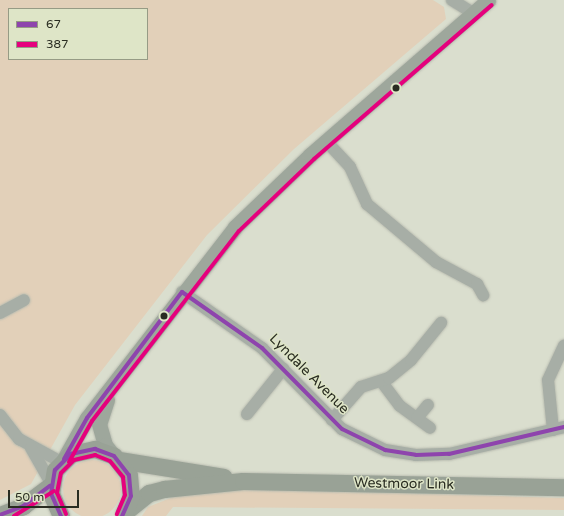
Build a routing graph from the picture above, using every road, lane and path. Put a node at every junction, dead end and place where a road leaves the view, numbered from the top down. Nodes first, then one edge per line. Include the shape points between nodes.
1 (452, 0) edge
2 (488, 0) edge
3 (473, 13) junction
4 (326, 141) junction
5 (182, 292) junction
6 (483, 295) dead end
7 (24, 300) dead end
8 (0, 313) edge
9 (441, 323) dead end
10 (564, 346) edge
11 (283, 370) junction
12 (381, 381) junction
13 (114, 382) junction
14 (428, 405) dead end
15 (247, 414) dead end
16 (0, 415) edge
17 (417, 418) junction
18 (332, 420) junction
19 (430, 428) dead end
20 (558, 429) edge
21 (31, 448) junction
22 (116, 458) junction
23 (62, 460) junction
24 (243, 481) junction
25 (51, 484) junction
26 (564, 487) edge
27 (0, 515) edge
28 (123, 515) edge
29 (61, 516) edge

1 - 3 street
2 - 3 main road
3 - 4 main road
4 - 5 main road via 235,227
4 - 6 street via 350,167 368,204 436,262 477,284
5 - 11 street, Lyndale Avenue via 246,334
5 - 13 main road
7 - 8 street
9 - 12 street via 411,360
10 - 20 street via 548,380
11 - 15 street
11 - 18 street, Lyndale Avenue
12 - 17 street via 391,398
12 - 18 street via 355,391
13 - 22 main road via 99,424 105,445
13 - 23 main road via 87,418
14 - 17 street
16 - 21 street via 8,428
17 - 19 street
18 - 20 street, Lyndale Avenue via 371,444 416,455 449,454
21 - 23 street
21 - 25 street
22 - 23 highway, Westmoor Link via 95,449 81,450
22 - 24 highway, Westmoor Link
22 - 28 highway via 132,485
23 - 25 highway
24 - 26 highway, Westmoor Link
24 - 28 highway, Westmoor Link via 156,491 138,501
25 - 27 highway via 23,506
25 - 29 highway via 55,508

